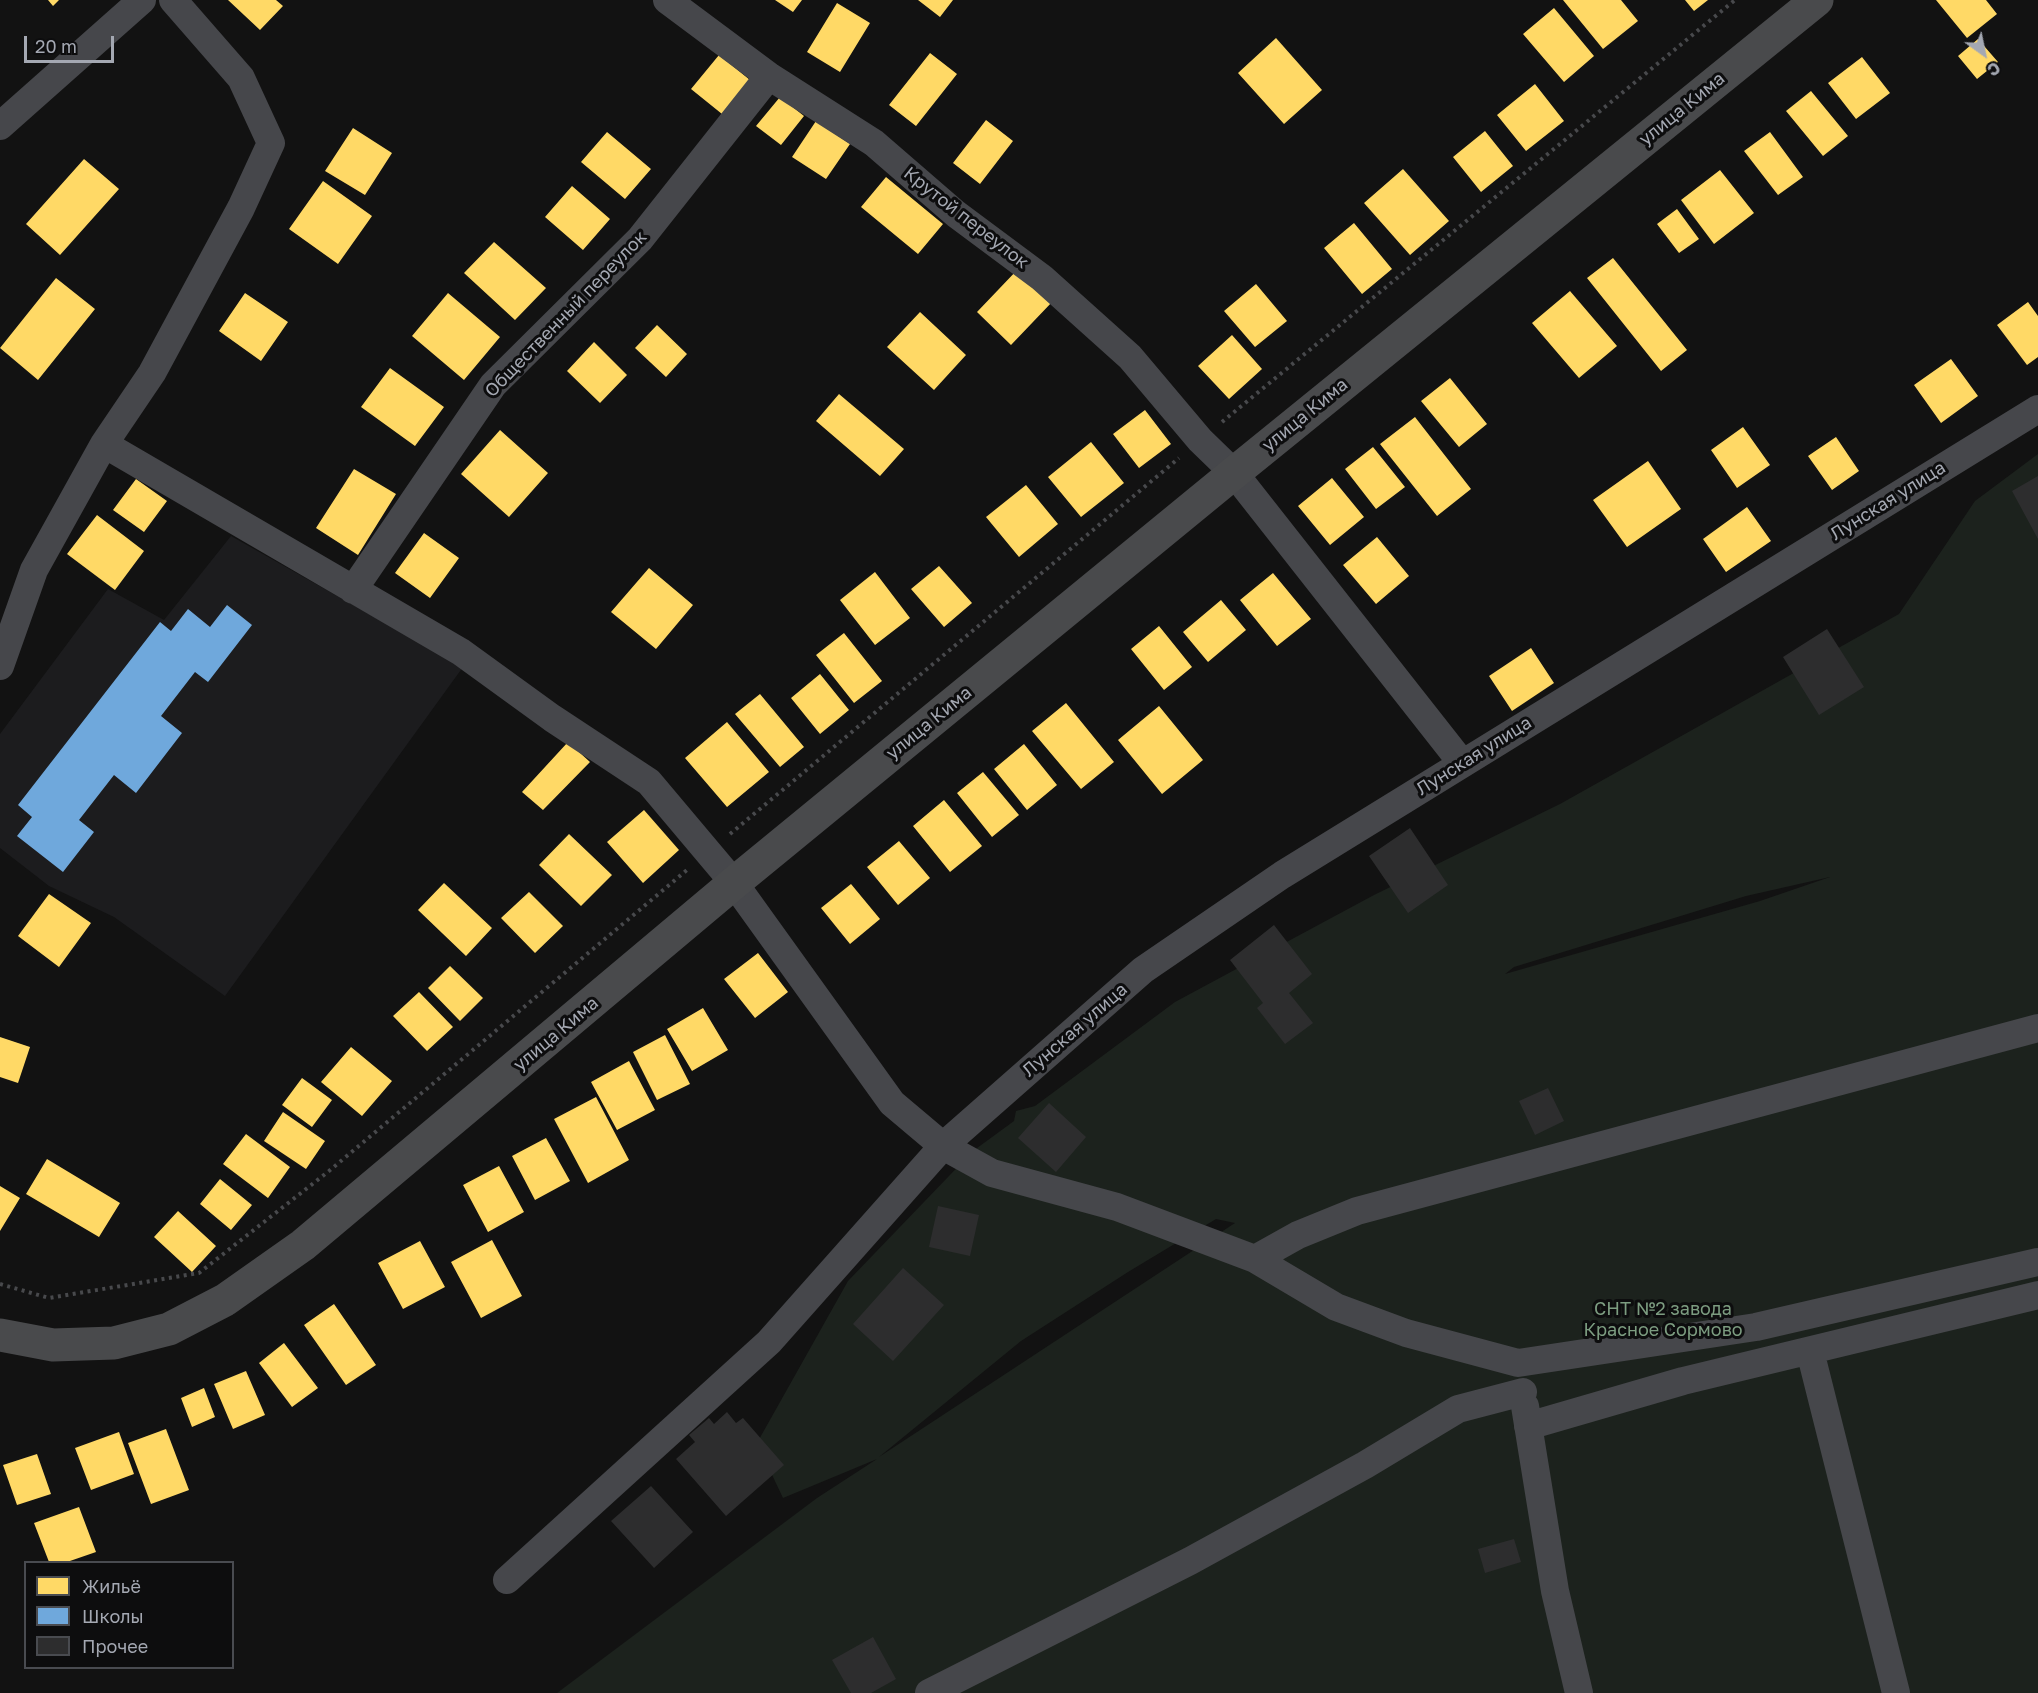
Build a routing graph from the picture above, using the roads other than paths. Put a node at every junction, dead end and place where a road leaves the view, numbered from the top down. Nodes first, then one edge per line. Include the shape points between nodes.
1 (142, 0) edge
2 (173, 0) edge
3 (667, 0) edge
4 (1817, 0) edge
5 (769, 76) junction
6 (0, 126) edge
7 (2038, 409) edge
8 (104, 444) junction
9 (1234, 473) junction
10 (353, 590) junction
11 (0, 666) edge
12 (1462, 763) junction
13 (734, 883) junction
14 (2038, 1028) edge
15 (943, 1146) junction
16 (1255, 1260) junction
17 (2038, 1262) edge
18 (2038, 1295) edge
19 (0, 1335) edge
20 (1810, 1351) junction
21 (1518, 1363) junction
22 (1522, 1392) junction
23 (1528, 1426) junction
24 (507, 1580) dead end
25 (929, 1693) edge
26 (1579, 1693) edge
27 (1896, 1693) edge

1 - 6 street
2 - 8 street via 241,78 271,143 241,208 152,373
3 - 5 street, Крутой переулок
4 - 9 main road, улица Кима
5 - 9 street, Крутой переулок via 874,143 956,214 1042,278 1130,357 1200,440
5 - 10 street, Общественный переулок via 640,239 493,385
7 - 12 street, Лунская улица
8 - 10 street
8 - 11 street via 34,570
9 - 12 street, Крутой переулок
9 - 13 main road, улица Кима
10 - 13 street via 461,652 649,782
12 - 15 street, Лунская улица via 1282,875 1143,970
13 - 15 street via 892,1103
13 - 19 main road, улица Кима via 303,1245 225,1300 169,1329 114,1342 52,1345
14 - 16 street via 1358,1211 1298,1235
15 - 16 street via 992,1173 1117,1207
15 - 24 street, Лунская улица via 770,1342
16 - 21 street via 1336,1307 1406,1333
17 - 21 street via 1756,1327
18 - 20 street
20 - 23 street via 1683,1380
20 - 27 street
21 - 22 street
22 - 23 street
22 - 25 street via 1458,1409 1201,1555
23 - 26 street via 1555,1591

